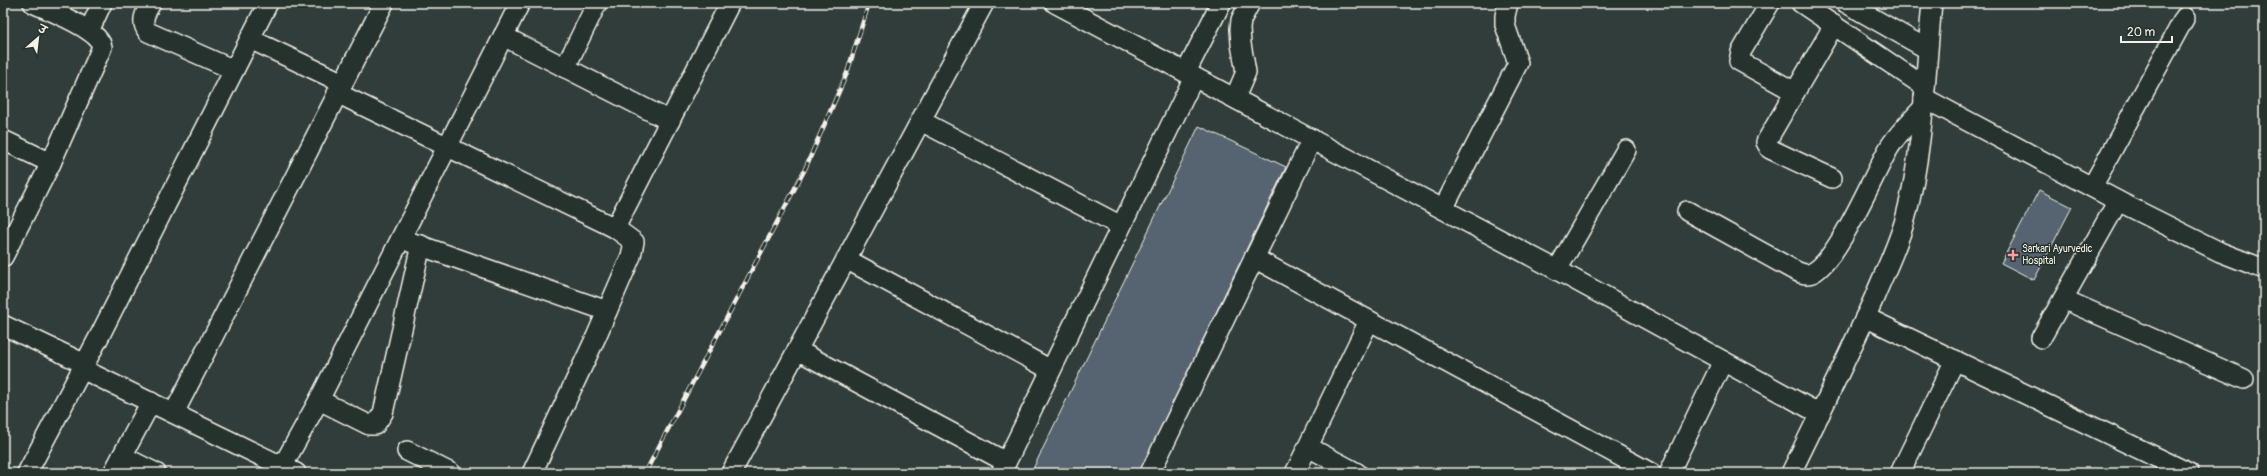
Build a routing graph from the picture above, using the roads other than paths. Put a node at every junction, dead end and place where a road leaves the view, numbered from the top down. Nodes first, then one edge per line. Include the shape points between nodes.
1 (33, 3) edge
2 (102, 3) edge
3 (151, 3) edge
4 (268, 3) edge
5 (384, 3) edge
6 (520, 3) edge
7 (597, 3) edge
8 (730, 3) edge
9 (984, 3) edge
10 (1055, 3) edge
11 (1221, 3) edge
12 (1250, 3) edge
13 (1508, 3) edge
14 (1770, 3) edge
15 (1801, 3) edge
16 (1846, 3) edge
17 (1932, 3) edge
18 (2185, 17) dead end
19 (1834, 25) junction
20 (89, 31) junction
21 (503, 36) junction
22 (250, 39) junction
23 (1927, 49) junction
24 (566, 68) junction
25 (234, 70) junction
26 (1190, 74) junction
27 (340, 88) junction
28 (1795, 92) junction
29 (1235, 98) junction
30 (1924, 98) junction
31 (670, 121) junction
32 (921, 121) junction
33 (1312, 139) junction
34 (3, 140) edge
35 (447, 146) junction
36 (1626, 150) dead end
37 (51, 163) junction
38 (1832, 178) dead end
39 (2092, 187) junction
40 (2118, 201) junction
41 (1443, 209) junction
42 (1687, 211) dead end
43 (1121, 226) junction
44 (616, 228) junction
45 (401, 238) junction
46 (421, 245) junction
47 (3, 257) edge
48 (1254, 258) junction
49 (846, 259) junction
50 (2264, 269) edge
51 (1557, 270) junction
52 (2063, 299) junction
53 (608, 310) junction
54 (1866, 317) junction
55 (1369, 321) junction
56 (3, 325) edge
57 (2042, 338) dead end
58 (797, 350) junction
59 (1955, 360) junction
60 (1723, 361) junction
61 (83, 367) junction
62 (1051, 370) junction
63 (2244, 379) dead end
64 (319, 400) junction
65 (151, 402) junction
66 (174, 413) junction
67 (1820, 414) junction
68 (1308, 447) junction
69 (407, 451) dead end
70 (122, 456) junction
71 (1003, 468) edge
72 (289, 470) edge
73 (2186, 472) edge
74 (26, 473) edge
75 (113, 473) edge
76 (156, 473) edge
77 (451, 473) edge
78 (532, 473) edge
79 (731, 473) edge
80 (1150, 473) edge
81 (1295, 473) edge
82 (1357, 473) edge
83 (1651, 473) edge
84 (1669, 473) edge
85 (1791, 473) edge
86 (1900, 473) edge

1 - 20 street
2 - 20 street
3 - 25 street via 143,21 148,32
4 - 22 street
5 - 27 street
6 - 21 street
7 - 24 street
8 - 31 street
9 - 32 street
10 - 26 street
11 - 26 street
12 - 29 street via 1241,20 1240,30 1246,72
13 - 41 street via 1505,25 1518,62
14 - 28 street via 1741,52 1739,61
15 - 19 street
16 - 23 street
17 - 23 street
18 - 39 street
19 - 28 street
19 - 30 street
20 - 37 street via 101,41 101,53
21 - 24 street
21 - 35 street
22 - 25 street
22 - 27 street
23 - 30 street
24 - 31 street
25 - 61 street
26 - 29 street
26 - 43 street
27 - 35 street
27 - 66 street
28 - 38 street via 1767,137 1767,146
29 - 33 street
30 - 39 street
30 - 42 street via 1890,146 1849,227 1826,261 1808,275 1792,269
30 - 54 street via 1914,174 1905,218
31 - 44 street
32 - 43 street
32 - 49 street
33 - 41 street
33 - 48 street
34 - 37 street
35 - 44 street
35 - 45 street
36 - 51 street
37 - 47 street
39 - 40 street
40 - 50 street via 2220,252
40 - 52 street
41 - 51 street
43 - 62 street
44 - 53 street via 634,242 634,248
45 - 46 street
45 - 64 street
46 - 53 street
46 - 64 street via 383,413 379,420 374,425 369,425
48 - 55 street
48 - 80 street
49 - 58 street
49 - 62 street
51 - 60 street
52 - 57 street
52 - 63 street
53 - 78 street
54 - 59 street
54 - 67 street
55 - 68 street
55 - 83 street
56 - 61 street
58 - 71 street
58 - 79 street
59 - 73 street
59 - 86 street
60 - 67 street
60 - 84 street
61 - 65 street
61 - 74 street
62 - 71 street
64 - 72 street
65 - 66 street
65 - 70 street
66 - 72 street
67 - 85 street
68 - 81 street
68 - 82 street
69 - 77 street
70 - 75 street
70 - 76 street

